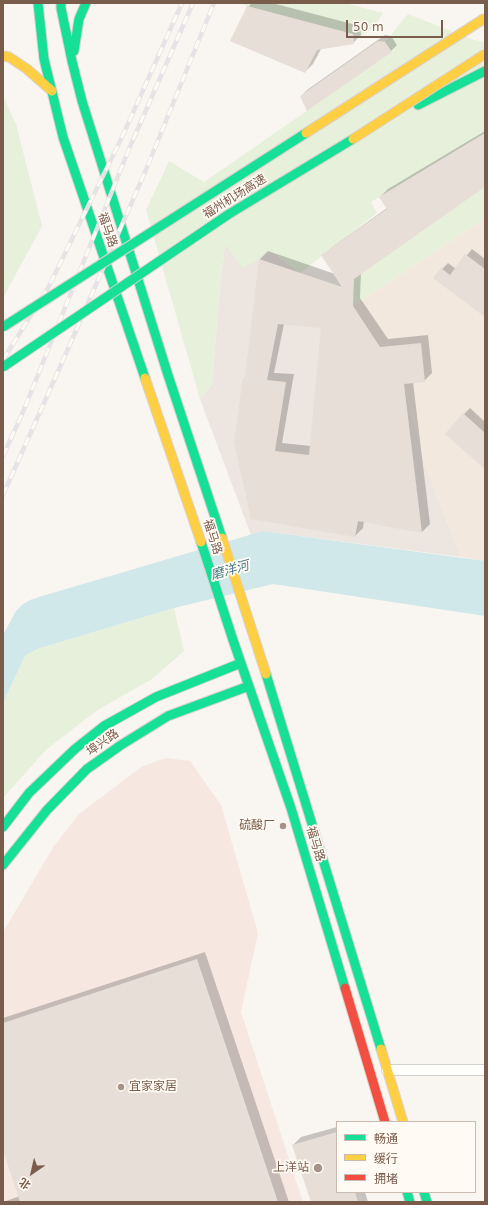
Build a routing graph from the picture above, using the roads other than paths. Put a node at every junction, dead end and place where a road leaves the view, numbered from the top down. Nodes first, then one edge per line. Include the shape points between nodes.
1 (38, 3) edge
2 (61, 3) edge
3 (86, 3) edge
4 (485, 18) edge
5 (485, 54) edge
6 (3, 56) edge
7 (72, 61) junction
8 (485, 71) edge
9 (52, 91) junction
10 (373, 127) junction
11 (3, 327) edge
12 (3, 367) edge
13 (241, 663) junction
14 (249, 686) junction
15 (3, 827) edge
16 (3, 865) edge
17 (387, 1070) junction
18 (485, 1070) edge
19 (385, 1121) edge
20 (403, 1121) edge

1 - 9 main road, 福马路 via 44,59
2 - 7 main road, 福马路
3 - 7 main road via 79,19
4 - 11 main road, 福州机场高速, bridge
5 - 10 main road, 福州机场高速, bridge
6 - 9 main road via 27,69
7 - 17 main road, 福马路 via 98,154 243,602
8 - 10 main road, bridge
9 - 13 main road, 福马路 via 63,137
10 - 12 main road, 福州机场高速, bridge via 229,214
13 - 14 main road, 福马路
13 - 15 main road, 埠兴路 via 156,697 104,726 75,749 29,793
14 - 16 main road, 埠兴路 via 168,716 87,769 47,810
14 - 19 main road, 福马路 via 291,808
17 - 18 street
17 - 20 main road, 福马路

